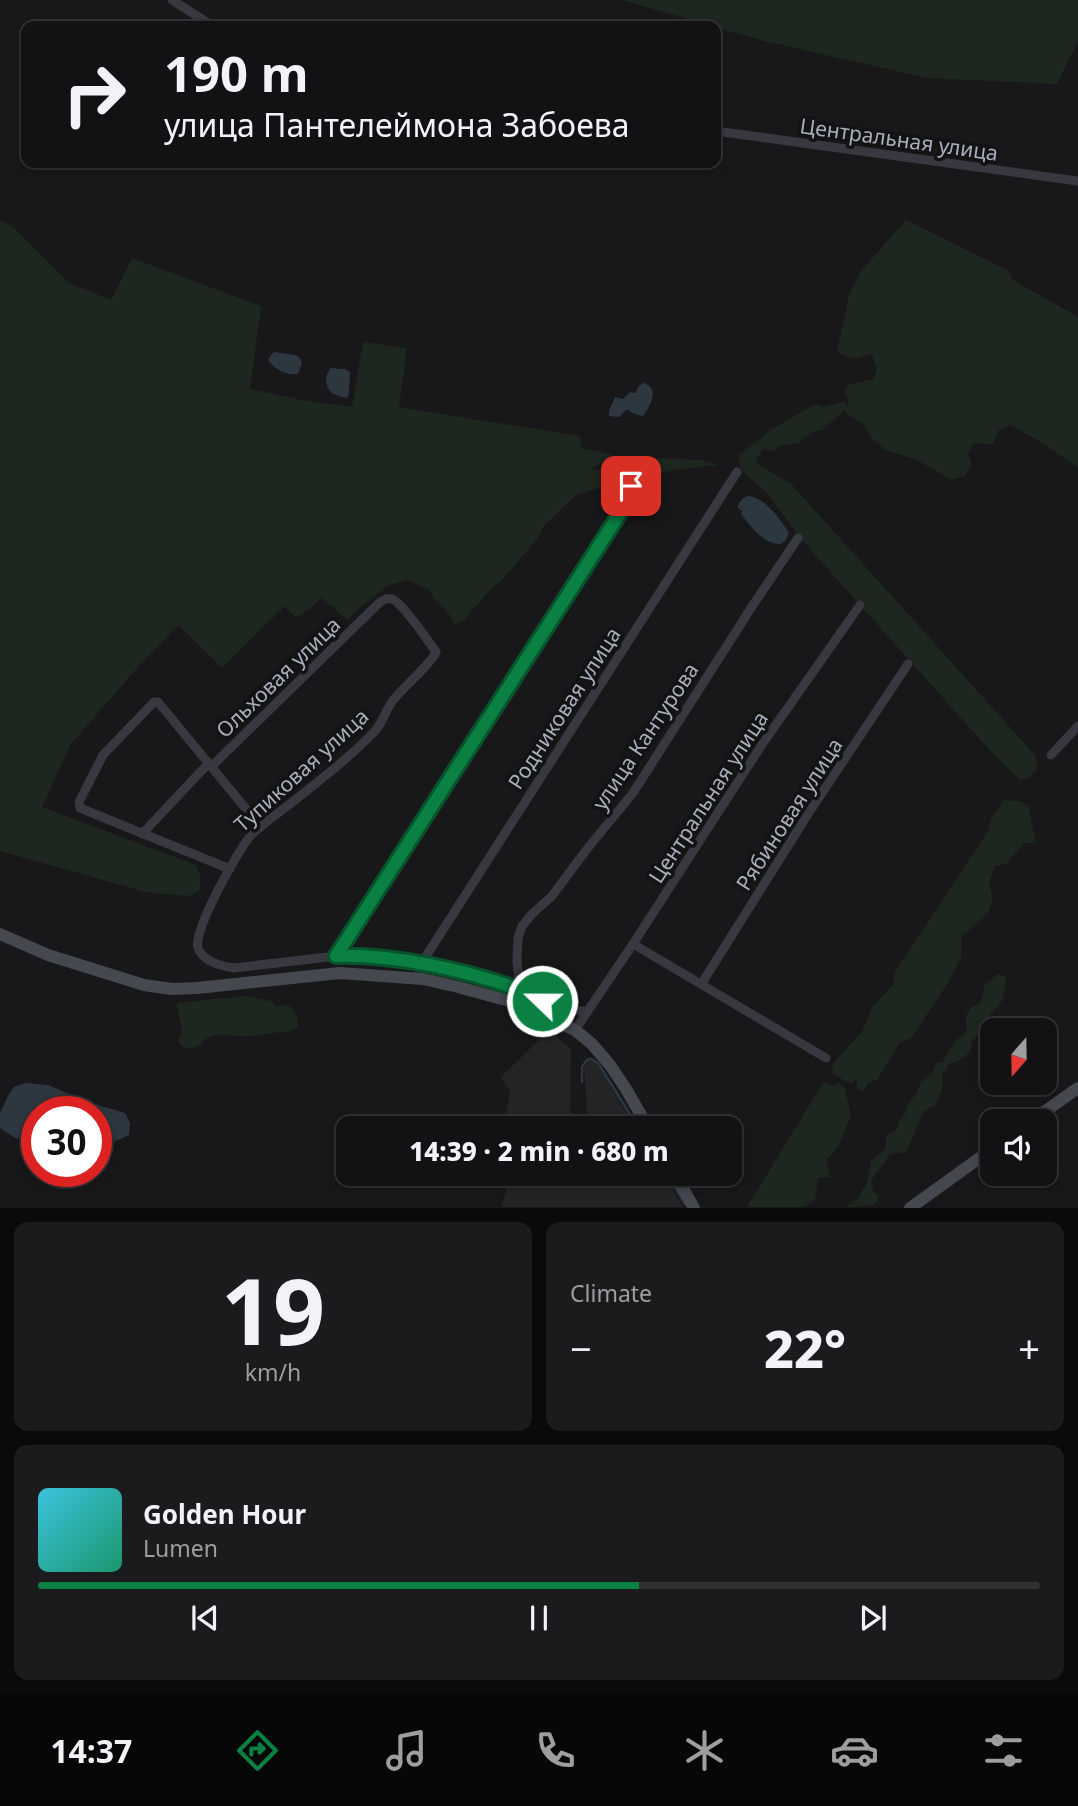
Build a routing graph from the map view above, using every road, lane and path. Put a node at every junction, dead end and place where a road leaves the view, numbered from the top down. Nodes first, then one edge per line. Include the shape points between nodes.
1 (172, 0) edge
2 (204, 21) edge
3 (721, 132) edge
4 (1078, 181) edge
5 (737, 472) dead end
6 (631, 486) dead end
7 (798, 538) dead end
8 (860, 605) dead end
9 (436, 652) joint
10 (908, 664) dead end
11 (1078, 726) edge
12 (1051, 755) dead end
13 (211, 764) junction
14 (261, 827) junction
15 (142, 834) junction
16 (230, 869) junction
17 (0, 934) edge
18 (633, 944) junction
19 (336, 956) junction
20 (421, 964) junction
21 (702, 984) junction
22 (520, 990) junction
23 (588, 1011) junction
24 (575, 1030) junction
25 (826, 1058) dead end
26 (1078, 1088) edge
27 (1048, 1109) edge
28 (642, 1116) edge
29 (980, 1158) edge
30 (682, 1186) edge
31 (694, 1208) edge
32 (911, 1208) edge

1 - 2 street
3 - 4 street, Центральная улица
5 - 20 street, Родниковая улица
6 - 19 street via 629,499
7 - 22 street, улица Кантурова via 633,793 552,897 522,926 517,960
8 - 18 street, Центральная улица via 761,746
9 - 13 street, Ольховая улица via 395,600 383,600
9 - 14 street, Тупиковая улица via 392,701 377,729
10 - 21 street, Рябиновая улица
11 - 12 street
13 - 14 street
13 - 15 street, Ольховая улица
13 - 15 street via 154,702 103,755 78,805
14 - 16 street, Тупиковая улица
15 - 16 street
16 - 19 street, Тупиковая улица via 197,939 209,960 234,968
17 - 24 street via 48,955 145,985 197,988 340,973 423,979 509,1001
18 - 21 street
18 - 23 street, Центральная улица
19 - 20 street
20 - 22 street
21 - 25 street
22 - 23 street via 555,1005
23 - 24 street, Центральная улица
24 - 28 street via 610,1065
26 - 27 street
29 - 32 street
30 - 31 street

